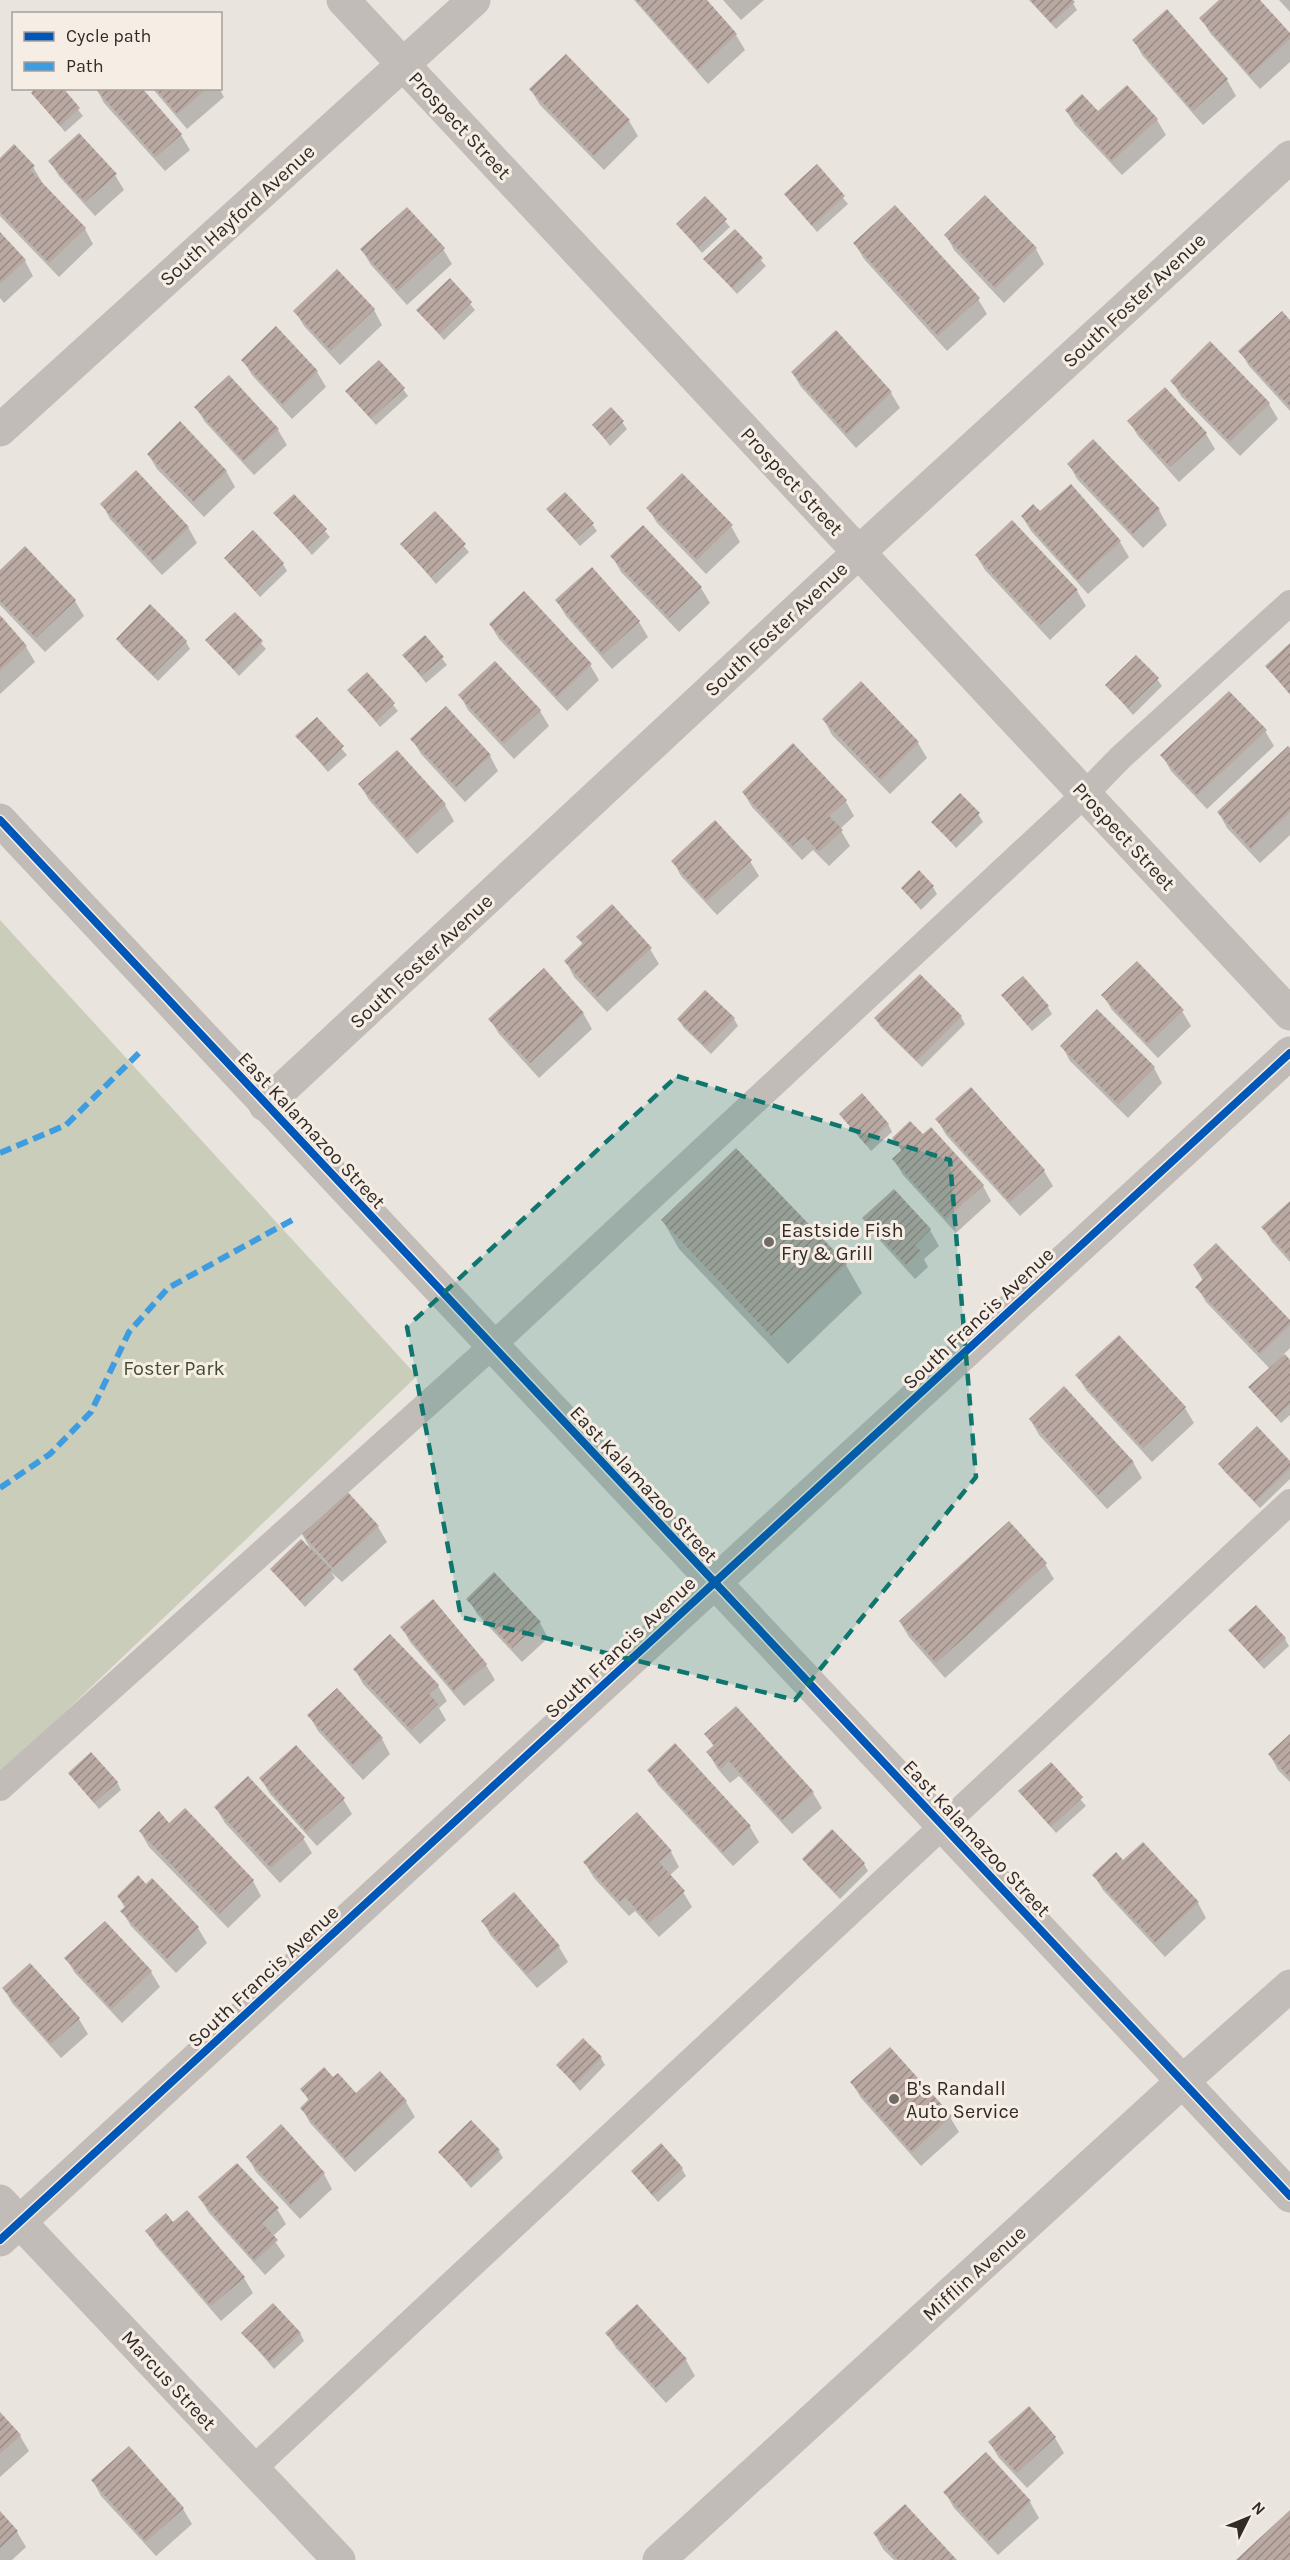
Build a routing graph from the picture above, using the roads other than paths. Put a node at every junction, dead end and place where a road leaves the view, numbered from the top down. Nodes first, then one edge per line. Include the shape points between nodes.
1 (343, 0) edge
2 (474, 0) edge
3 (404, 65) junction
4 (1290, 156) edge
5 (0, 430) edge
6 (859, 552) junction
7 (1290, 603) edge
8 (1085, 794) junction
9 (0, 820) edge
10 (1290, 1014) edge
11 (1290, 1053) edge
12 (266, 1105) junction
13 (492, 1346) junction
14 (1290, 1502) edge
15 (714, 1582) junction
16 (0, 1788) edge
17 (943, 1826) junction
18 (1290, 1986) edge
19 (1183, 2081) junction
20 (1290, 2196) edge
21 (6, 2221) edge
22 (253, 2469) junction
23 (339, 2560) edge
24 (658, 2560) edge

1 - 3 street, Prospect Street
2 - 3 street, South Hayford Avenue
3 - 5 street, South Hayford Avenue
3 - 6 street, Prospect Street
4 - 6 street, South Foster Avenue
6 - 8 street, Prospect Street
6 - 12 street, South Foster Avenue
7 - 8 lane
8 - 10 street, Prospect Street
8 - 13 lane
9 - 12 street, East Kalamazoo Street
11 - 15 street, South Francis Avenue
12 - 13 street, East Kalamazoo Street
13 - 15 street, East Kalamazoo Street
13 - 16 lane
14 - 17 lane
15 - 17 street, East Kalamazoo Street
15 - 21 street, South Francis Avenue
17 - 19 street, East Kalamazoo Street
17 - 22 lane
18 - 19 street, Mifflin Avenue
19 - 20 street, East Kalamazoo Street
19 - 24 street, Mifflin Avenue
21 - 22 street, Marcus Street
22 - 23 street, Marcus Street

